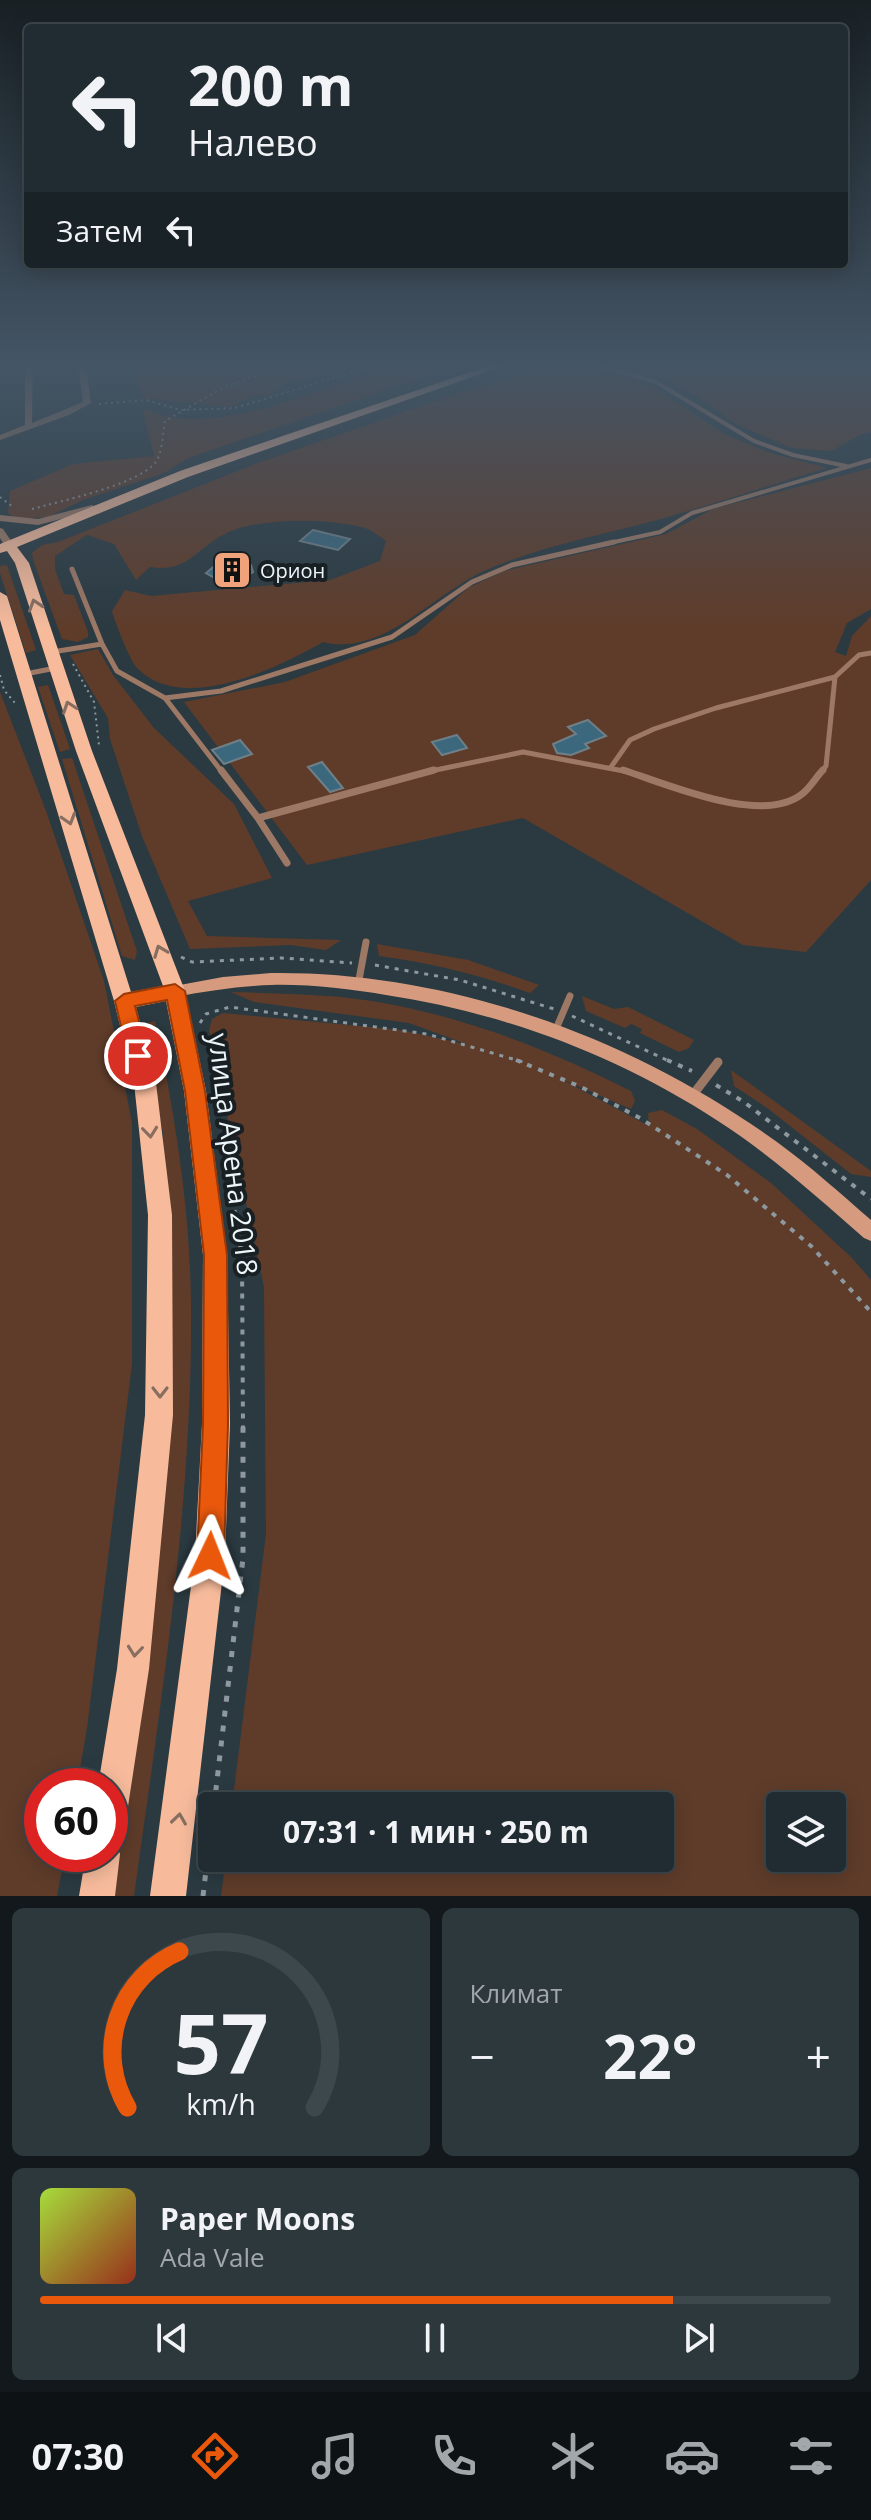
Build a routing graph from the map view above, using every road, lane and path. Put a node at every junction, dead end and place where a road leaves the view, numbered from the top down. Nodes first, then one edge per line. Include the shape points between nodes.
1 (158, 452) edge
2 (251, 452) edge
3 (786, 452) edge
4 (871, 460) edge
5 (849, 466) junction
6 (0, 497) edge
7 (104, 504) junction
8 (15, 509) dead end
9 (31, 509) dead end
10 (0, 518) edge
11 (0, 531) edge
12 (5, 547) edge
13 (72, 569) dead end
14 (25, 573) junction
15 (0, 596) edge
16 (3, 613) edge
17 (102, 644) junction
18 (871, 653) edge
19 (58, 660) junction
20 (25, 674) junction
21 (835, 677) junction
22 (165, 698) junction
23 (99, 747) dead end
24 (611, 767) junction
25 (258, 818) junction
26 (287, 863) dead end
27 (366, 942) dead end
28 (180, 957) dead end
29 (361, 964) junction
30 (358, 985) junction
31 (175, 991) junction
32 (570, 996) dead end
33 (124, 1001) junction
34 (560, 1021) junction
35 (198, 1027) dead end
36 (718, 1062) dead end
37 (705, 1079) junction
38 (692, 1096) junction
39 (222, 1137) dead end
40 (871, 1199) edge
41 (871, 1232) edge
42 (871, 1312) edge
43 (117, 1768) edge
44 (216, 1792) edge
45 (100, 1872) edge
46 (206, 1872) edge
47 (97, 1896) edge
48 (168, 1896) edge
49 (203, 1896) edge

1 - 9 path via 150,469
2 - 7 main road
3 - 5 lane
4 - 5 lane
5 - 22 lane via 692,513 660,532 512,565 472,582 392,637 221,691
6 - 8 path
7 - 10 street via 38,522
7 - 12 main road
7 - 14 main road via 39,541 30,549
11 - 12 street
12 - 14 main road, улица Арена 2018
13 - 17 lane
19 -> 14 main road, улица Арена 2018
15 - 16 main road
16 - 20 main road
17 - 19 lane
17 - 22 lane via 117,671
18 - 21 lane via 859,655
19 - 20 lane
19 - 23 path via 88,685 101,720
31 -> 19 main road, улица Арена 2018 via 84,751
20 -> 33 main road
21 - 24 lane via 654,729 630,740
21 - 24 lane via 826,766 801,795 765,807 718,801
22 - 25 lane
24 - 25 lane via 523,752 445,767
25 - 26 lane
27 - 29 lane
28 - 29 path via 192,962 282,958
29 - 30 lane
29 - 34 path via 460,980
30 - 31 main road via 272,979
30 - 34 main road
31 - 33 main road
48 -> 31 main road, улица Арена 2018 via 210,1556 216,1424 215,1255 195,1091
32 - 34 lane
33 -> 43 main road via 145,1083 160,1215 159,1415 133,1669
34 - 37 path via 684,1066
34 - 38 main road
35 - 42 path via 206,1014 230,1007 427,1034 528,1063 640,1118 727,1175 811,1246
36 - 37 lane
37 - 38 lane
37 - 40 path via 744,1102
38 - 41 main road via 770,1146
39 - 44 path via 242,1257 243,1558
45 - 47 main road
46 - 49 path

